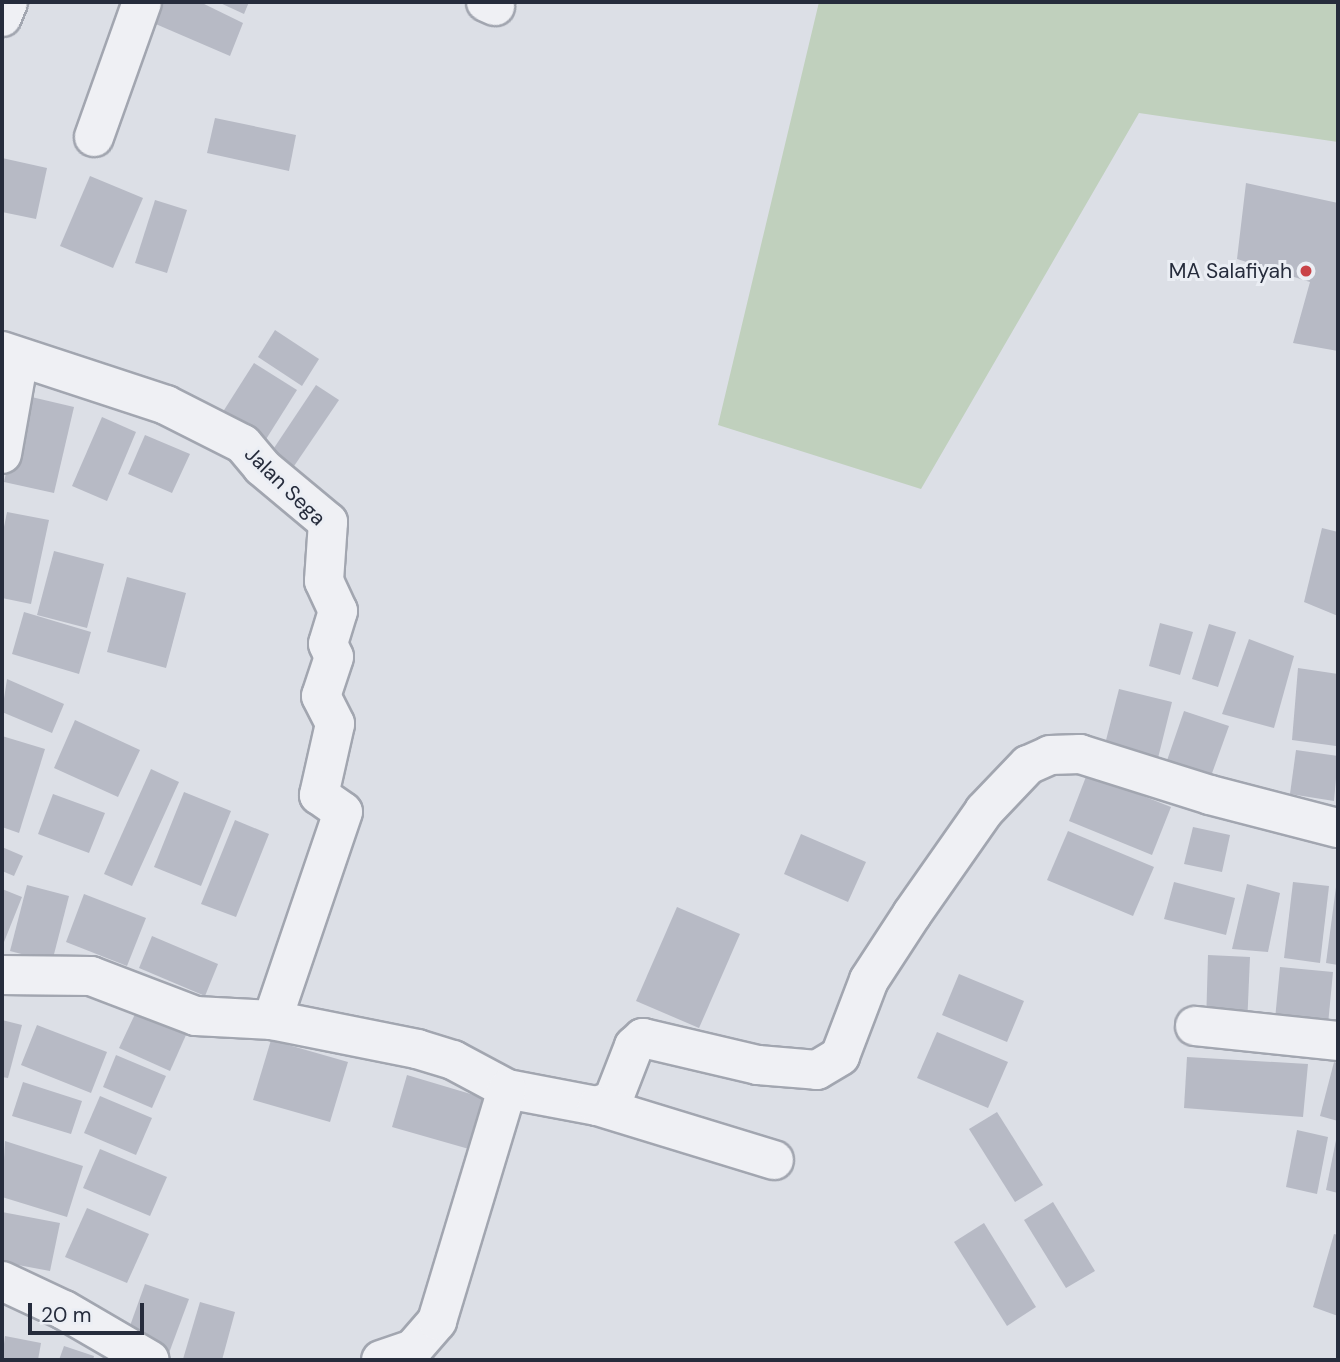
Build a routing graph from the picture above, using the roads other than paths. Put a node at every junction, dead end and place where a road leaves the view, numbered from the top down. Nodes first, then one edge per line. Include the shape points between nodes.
1 (8, 2) edge
2 (142, 2) edge
3 (2, 17) edge
4 (94, 137) dead end
5 (10, 354) edge
6 (2, 454) edge
7 (1338, 828) edge
8 (2, 975) edge
9 (272, 1020) junction
10 (1195, 1026) dead end
11 (1338, 1041) edge
12 (507, 1089) junction
13 (597, 1107) junction
14 (774, 1160) dead end
15 (2, 1281) edge
16 (407, 1357) edge
17 (149, 1360) edge

1 - 3 street
2 - 4 street
5 - 6 street
5 - 9 street, Jalan Sega via 166,405 243,444 262,467 328,522 324,581 338,611 328,644 334,657 321,695 335,724 319,795 342,812
7 - 13 street via 1210,795 1080,754 1050,755 1028,765 984,811 912,914 869,980 840,1056 817,1070 758,1065 643,1038 634,1046 614,1100
8 - 9 street via 91,976 196,1016
9 - 12 street via 417,1049 453,1060
10 - 11 street
12 - 13 street
12 - 16 street via 441,1312 428,1337
13 - 14 street
15 - 17 street via 64,1310

